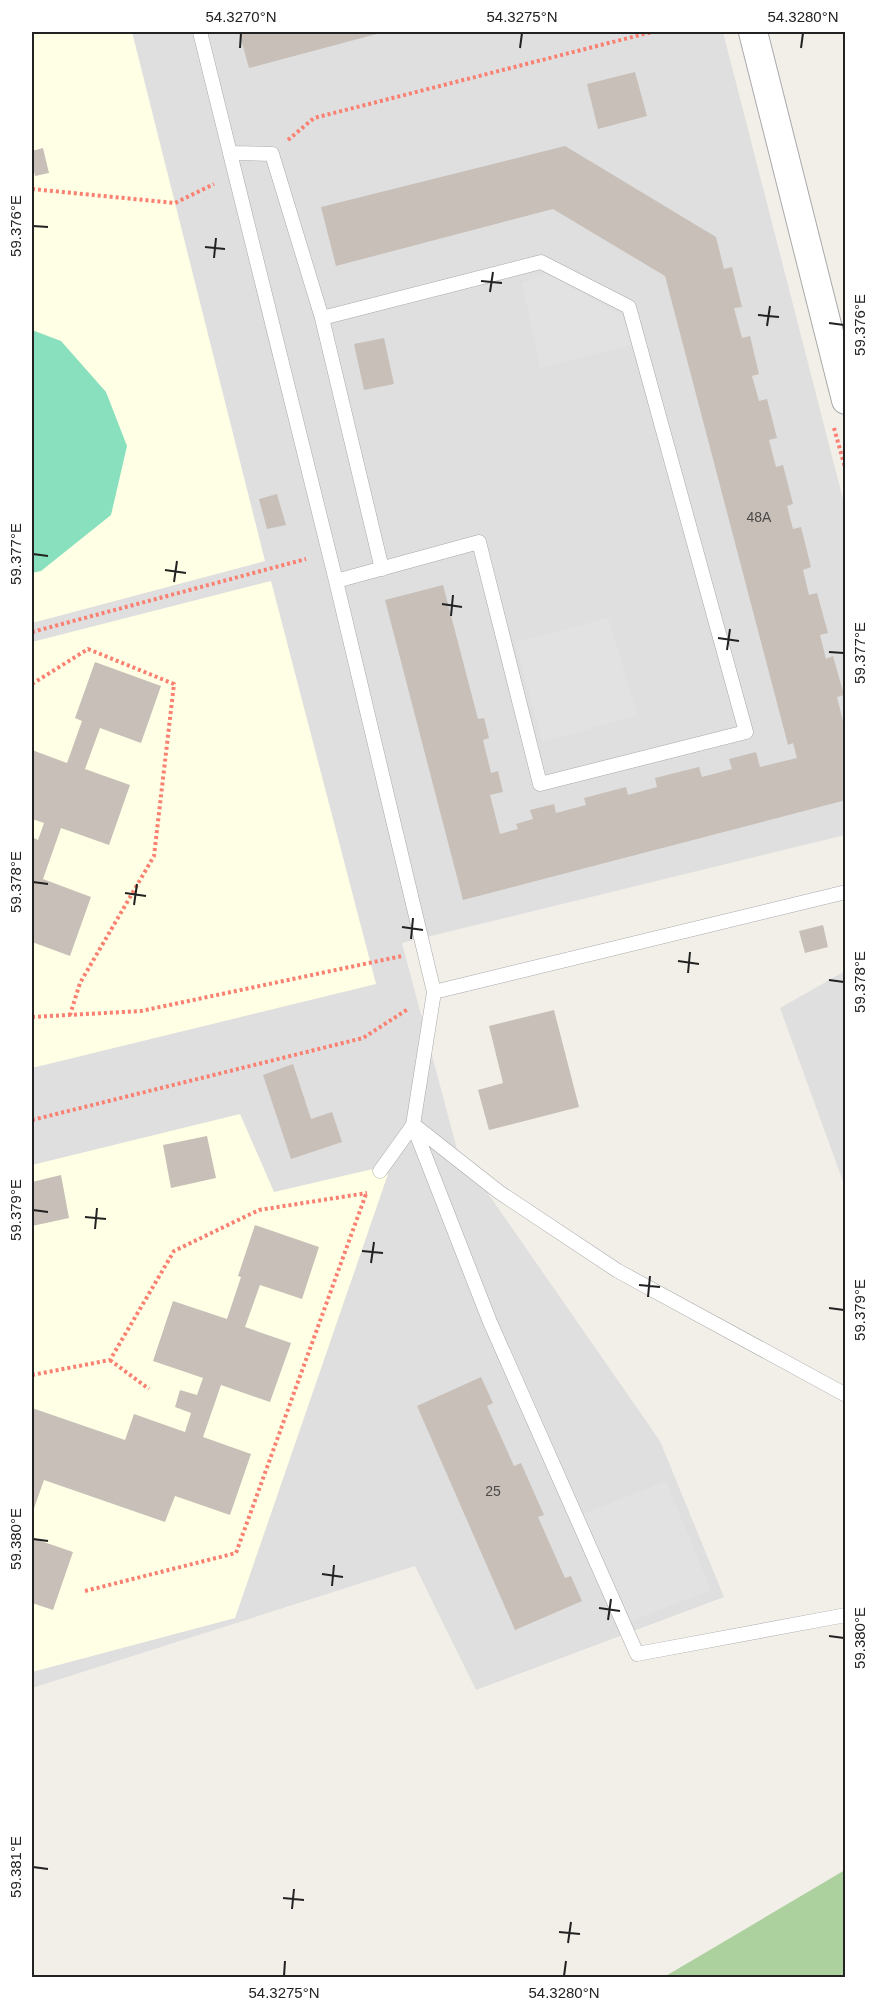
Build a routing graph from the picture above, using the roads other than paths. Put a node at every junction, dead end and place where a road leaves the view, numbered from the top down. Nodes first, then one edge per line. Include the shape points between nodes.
1 (200, 32) edge
2 (753, 32) edge
3 (231, 153) junction
4 (322, 318) junction
5 (846, 400) edge
6 (382, 568) junction
7 (336, 581) junction
8 (846, 892) edge
9 (434, 992) junction
10 (413, 1125) junction
11 (380, 1171) road end
12 (846, 1395) edge
13 (846, 1615) edge

1 - 3 lane
2 - 5 street
3 - 4 lane via 272,154
3 - 7 lane
4 - 6 lane
4 - 6 lane via 541,262 629,307 746,732 540,784 479,542
6 - 7 lane
7 - 9 lane
8 - 9 lane
9 - 10 lane
10 - 11 lane
10 - 12 lane via 499,1191 618,1270
10 - 13 lane via 490,1322 637,1654

